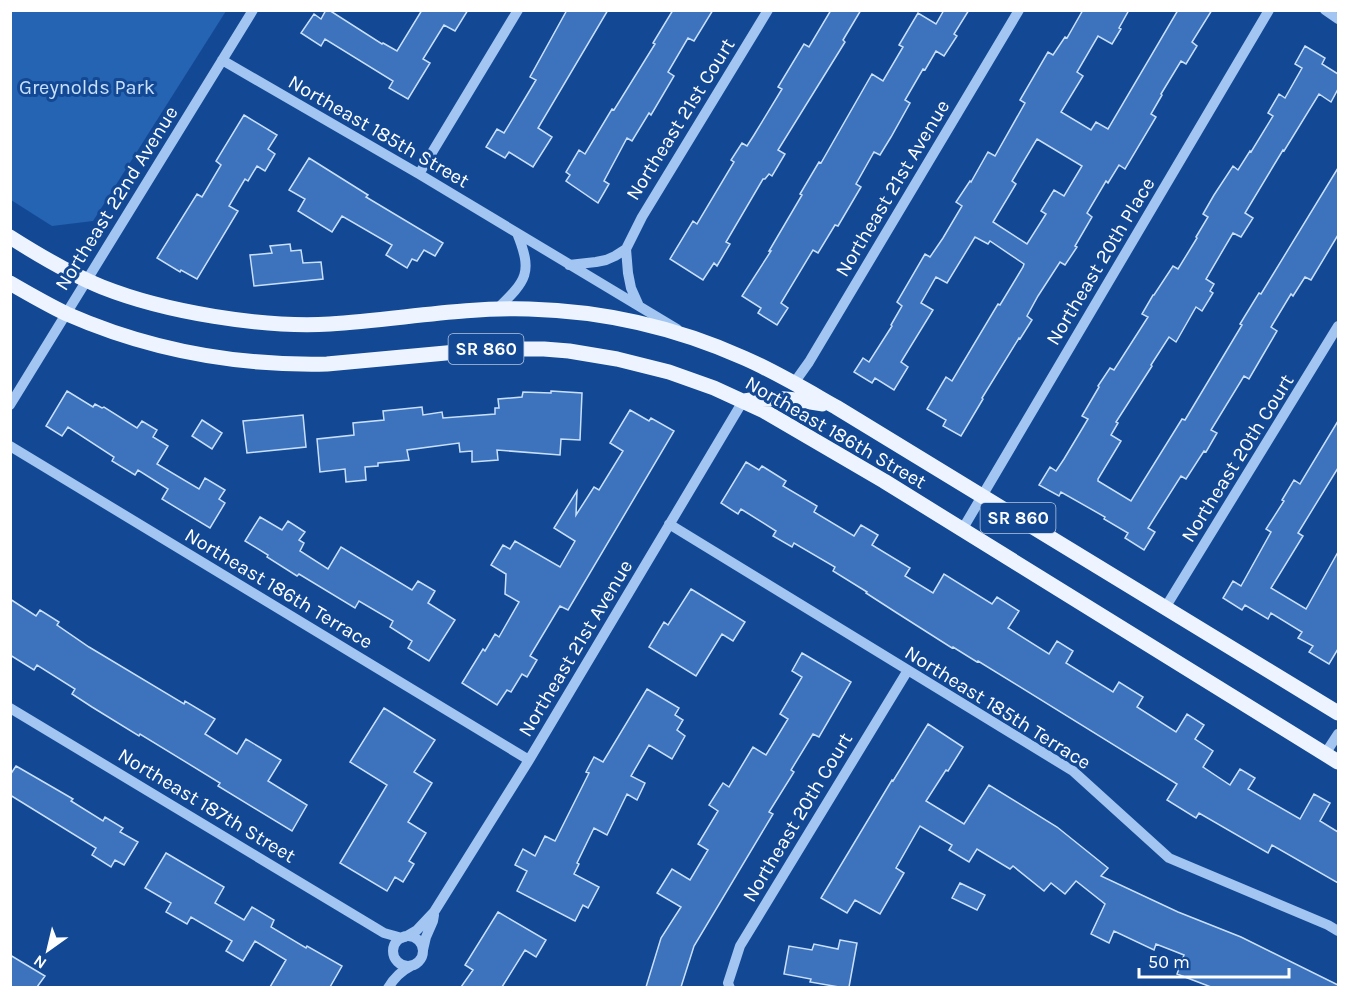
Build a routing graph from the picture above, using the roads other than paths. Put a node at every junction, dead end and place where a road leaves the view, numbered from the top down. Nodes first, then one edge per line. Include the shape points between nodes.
1 (253, 10) edge
2 (518, 10) edge
3 (768, 10) edge
4 (1019, 10) edge
5 (1269, 10) edge
6 (1325, 10) edge
7 (1338, 19) edge
8 (222, 60) junction
9 (419, 174) junction
10 (517, 233) junction
11 (10, 237) edge
12 (626, 249) junction
13 (569, 265) junction
14 (87, 279) junction
15 (10, 283) edge
16 (639, 306) junction
17 (497, 309) junction
18 (66, 313) junction
19 (1338, 326) edge
20 (690, 337) junction
21 (794, 383) junction
22 (743, 400) junction
23 (10, 405) edge
24 (836, 407) junction
25 (10, 446) edge
26 (982, 496) junction
27 (669, 524) junction
28 (962, 530) junction
29 (1166, 608) junction
30 (908, 670) junction
31 (10, 708) edge
32 (1338, 713) edge
33 (1338, 734) edge
34 (1332, 758) edge
35 (529, 760) junction
36 (434, 912) junction
37 (1338, 931) edge
38 (384, 933) junction
39 (403, 937) junction
40 (423, 950) junction
41 (394, 953) junction
42 (413, 965) junction
43 (390, 983) edge
44 (730, 987) edge

1 - 8 street, Northeast 22nd Avenue
2 - 9 street
3 - 12 street, Northeast 21st Court
4 - 21 street, Northeast 21st Avenue
5 - 26 street, Northeast 20th Place
6 - 7 street
8 - 9 street, Northeast 185th Street
8 - 14 street, Northeast 22nd Avenue
9 - 10 street, Northeast 185th Street
10 - 13 street, Northeast 185th Street
10 - 17 street via 527,269 516,291
11 - 14 main road, Northeast 186th Street / SR 860
12 - 13 street via 606,260
12 - 16 street via 629,281
13 - 16 street, Northeast 185th Street
14 - 17 main road, Northeast 186th Street / SR 860 via 114,291 180,309 280,323 327,324
14 - 18 street, Northeast 22nd Avenue
15 - 18 main road, Northeast 186th Street / SR 860
16 - 20 street, Northeast 185th Street
17 - 20 main road, Northeast 186th Street / SR 860 via 621,319
18 - 22 main road, Northeast 186th Street / SR 860 via 166,347 256,362 327,364 517,348 569,351 669,372
18 - 23 street, Northeast 22nd Avenue
19 - 29 street, Northeast 20th Court
20 - 21 main road, Northeast 186th Street / SR 860 via 743,357
21 - 24 main road, Northeast 186th Street / SR 860
22 - 24 main road via 780,398
22 - 27 street, Northeast 21st Avenue
22 - 28 main road, Northeast 186th Street / SR 860
24 - 26 main road, Northeast 186th Street / SR 860
25 - 35 street, Northeast 186th Terrace
26 - 28 street, Northeast 20th Place
26 - 29 main road, Northeast 186th Street / SR 860
27 - 30 street, Northeast 185th Terrace
27 - 35 street, Northeast 21st Avenue
28 - 34 main road, Northeast 186th Street / SR 860
29 - 32 main road, Northeast 186th Street / SR 860
30 - 37 street, Northeast 185th Terrace via 1073,771 1169,858
30 - 44 street, Northeast 20th Court via 740,946
31 - 38 street, Northeast 187th Street
33 - 34 street
35 - 36 street, Northeast 21st Avenue
36 - 39 street, Northeast 21st Avenue via 417,930
36 - 40 street, Northeast 21st Avenue
38 - 39 street, Northeast 187th Street
38 - 41 street
39 - 40 street via 419,940
39 - 41 street via 396,942
40 - 42 street via 421,959
41 - 42 street via 400,963
41 - 43 street via 395,969
42 - 43 street

